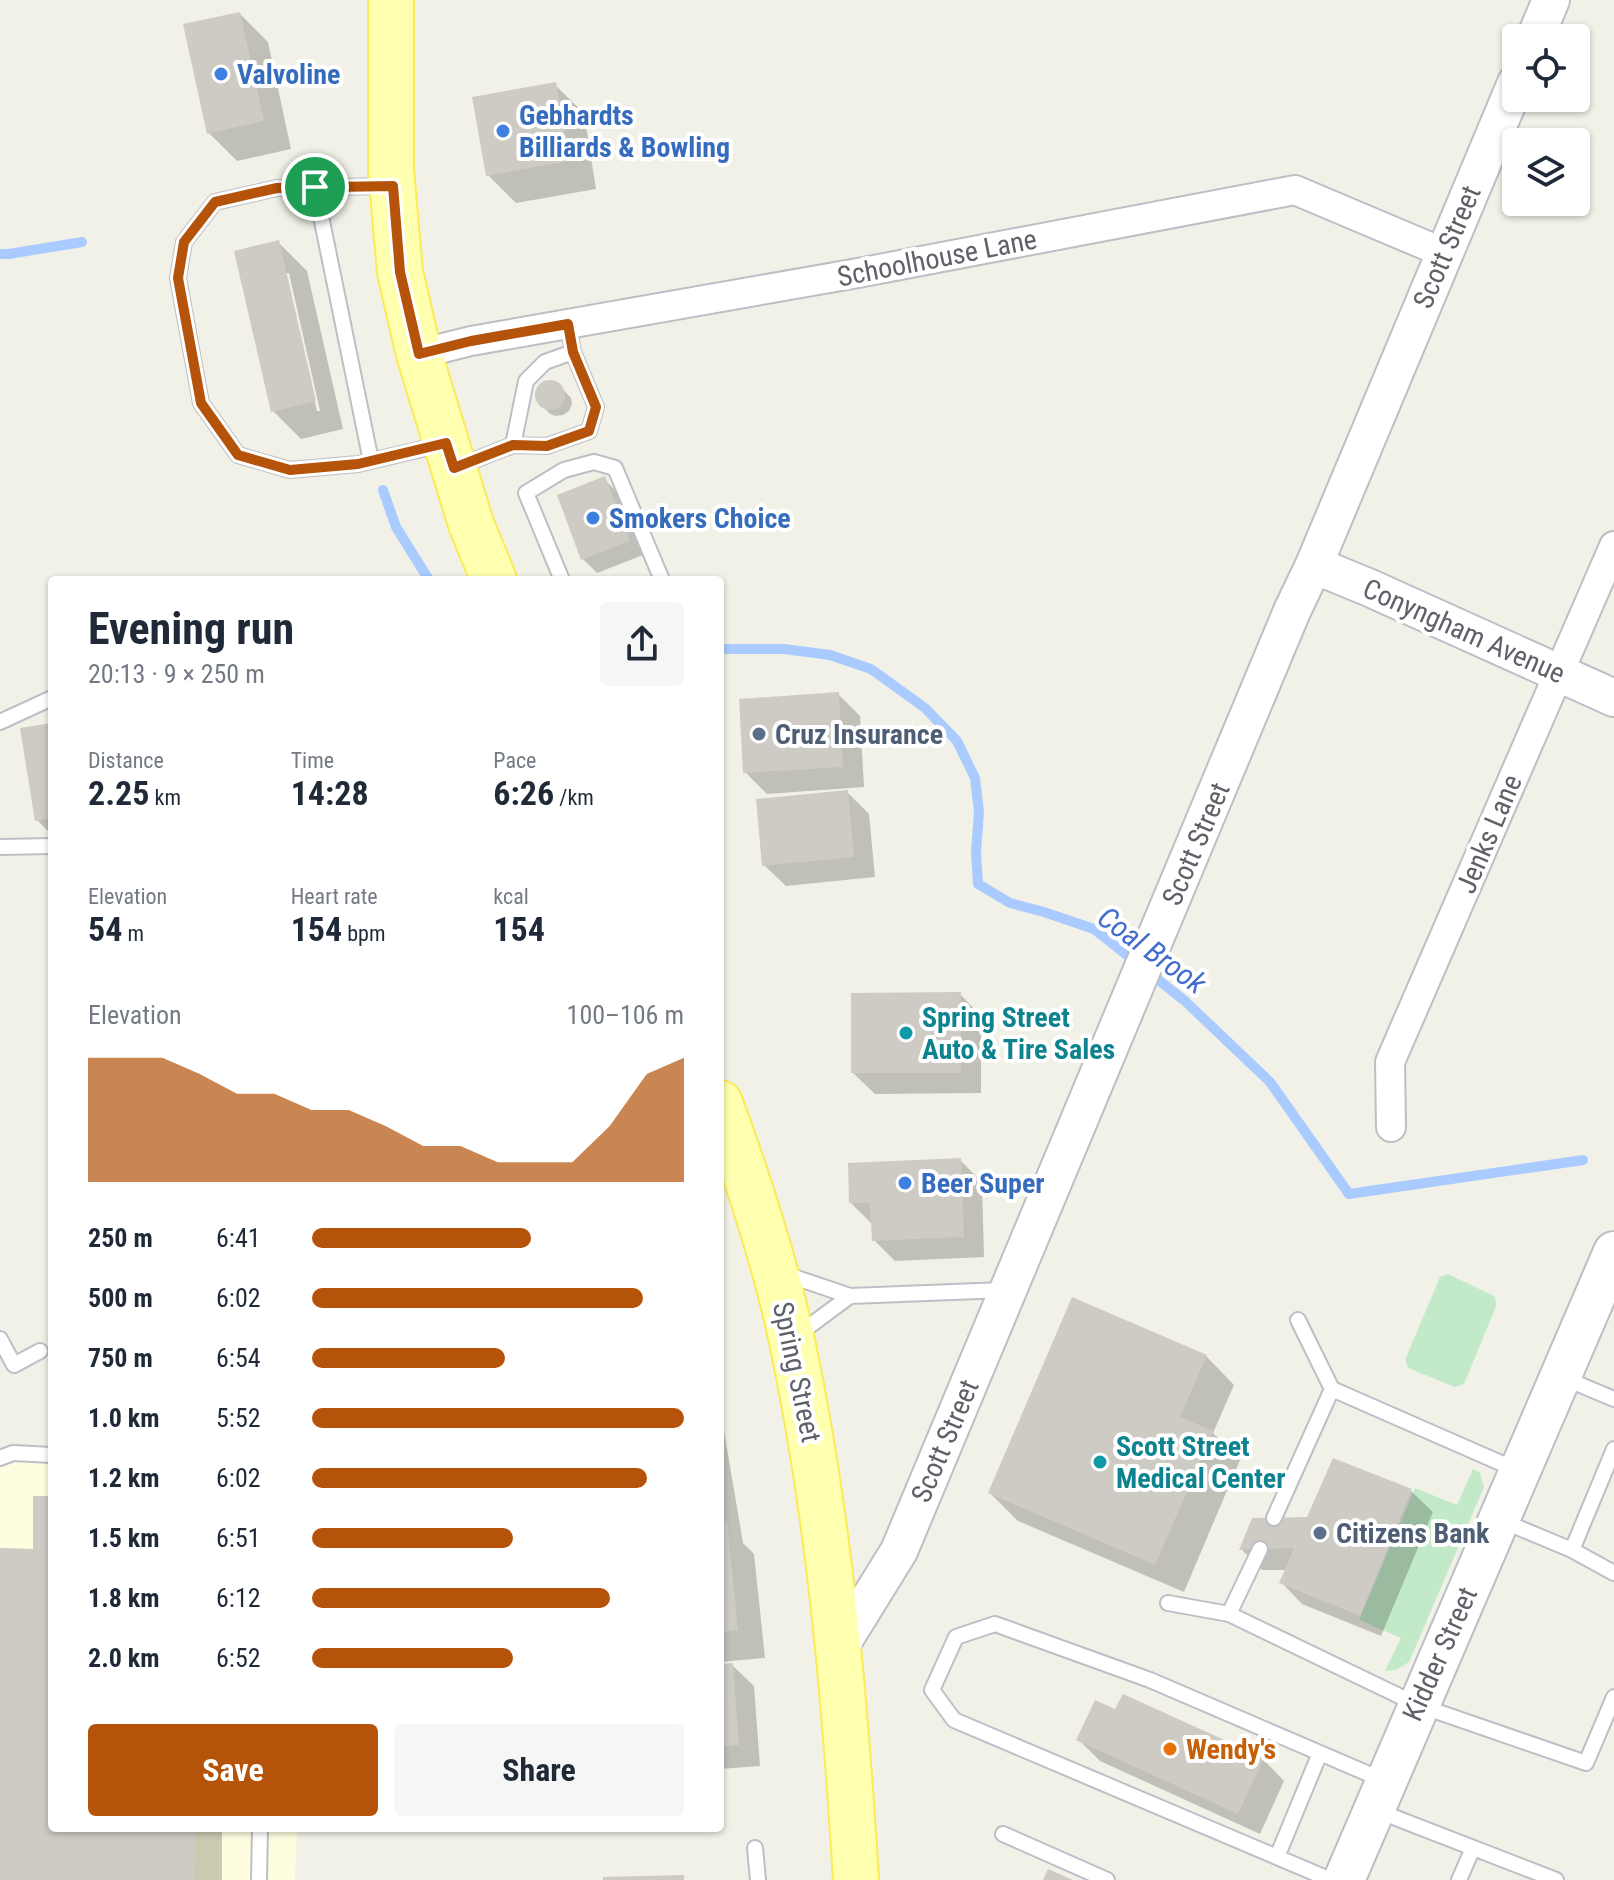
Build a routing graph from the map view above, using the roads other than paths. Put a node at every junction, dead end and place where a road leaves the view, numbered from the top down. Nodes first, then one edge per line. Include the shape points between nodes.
1 (391, 0) edge
2 (1551, 0) edge
3 (1541, 24) edge
4 (1504, 112) edge
5 (393, 186) junction
6 (315, 187) junction
7 (1444, 253) junction
8 (568, 324) junction
9 (573, 352) junction
10 (419, 354) junction
11 (513, 445) junction
12 (450, 456) junction
13 (371, 461) junction
14 (1614, 546) edge
15 (1314, 565) junction
16 (492, 576) edge
17 (560, 576) edge
18 (660, 576) edge
19 (1558, 673) junction
20 (1614, 698) edge
21 (48, 700) edge
22 (0, 722) edge
23 (48, 846) edge
24 (0, 847) edge
25 (724, 1115) edge
26 (1391, 1127) dead end
27 (1614, 1252) edge
28 (774, 1270) junction
29 (1008, 1290) junction
30 (850, 1296) junction
31 (1298, 1320) dead end
32 (0, 1339) edge
33 (792, 1339) junction
34 (40, 1351) dead end
35 (1560, 1376) junction
36 (1332, 1389) junction
37 (1614, 1399) edge
38 (1614, 1449) edge
39 (48, 1455) edge
40 (0, 1458) edge
41 (1519, 1471) junction
42 (1274, 1518) dead end
43 (1499, 1519) junction
44 (1260, 1549) dead end
45 (1572, 1550) junction
46 (1614, 1573) edge
47 (1168, 1603) dead end
48 (1229, 1614) junction
49 (839, 1648) junction
50 (1614, 1697) edge
51 (1418, 1705) junction
52 (1320, 1753) junction
53 (1379, 1795) junction
54 (260, 1832) edge
55 (1003, 1834) dead end
56 (755, 1848) dead end
57 (1473, 1848) junction
58 (1277, 1857) junction
59 (259, 1880) edge
60 (758, 1880) edge
61 (856, 1880) edge
62 (1107, 1880) edge
63 (1331, 1880) edge
64 (1344, 1880) edge
65 (1459, 1880) edge
66 (1554, 1880) edge

1 - 5 main road
2 - 3 street
4 - 7 street, Scott Street
5 - 6 lane
5 - 10 main road via 400,272
6 - 13 lane
6 - 13 lane via 277,188 215,202 184,242 178,278 201,403 238,455 290,470
7 - 8 street, Schoolhouse Lane via 1295,190
7 - 15 street, Scott Street
8 - 9 lane
8 - 10 street, Schoolhouse Lane
9 - 11 lane via 545,362 526,381
9 - 11 lane via 596,407 589,431 547,446
10 - 12 main road
11 - 12 lane
12 - 13 lane
12 - 16 main road
14 - 19 street, Jenks Lane
15 - 19 street, Conyngham Avenue
15 - 29 street, Scott Street
17 - 18 lane via 526,493 564,470 594,462 615,468
19 - 20 street, Conyngham Avenue
19 - 26 street, Jenks Lane via 1390,1062
21 - 22 lane
23 - 24 lane
25 - 28 main road, Spring Street
27 - 35 main road, Kidder Street
28 - 30 lane
28 - 33 main road, Spring Street
29 - 30 lane
29 - 49 street, Scott Street via 899,1551
30 - 33 lane
31 - 36 lane
32 - 34 lane via 14,1365
33 - 49 main road, Spring Street via 814,1453
35 - 37 lane
35 - 41 main road, Kidder Street
36 - 41 lane
36 - 42 lane
38 - 45 lane
39 - 40 lane via 13,1453
41 - 43 main road, Kidder Street
43 - 45 lane
43 - 51 main road, Kidder Street
44 - 48 lane
45 - 46 lane
47 - 48 lane
48 - 51 lane
49 - 61 main road
50 - 51 lane via 1586,1763
51 - 53 main road, Kidder Street
52 - 53 lane
52 - 58 lane
52 - 58 lane via 1150,1680 995,1624 956,1637 932,1690 954,1720
53 - 57 lane
53 - 64 main road, Kidder Street
54 - 59 lane
55 - 62 lane
56 - 60 lane
57 - 65 lane
57 - 66 lane
58 - 63 lane

